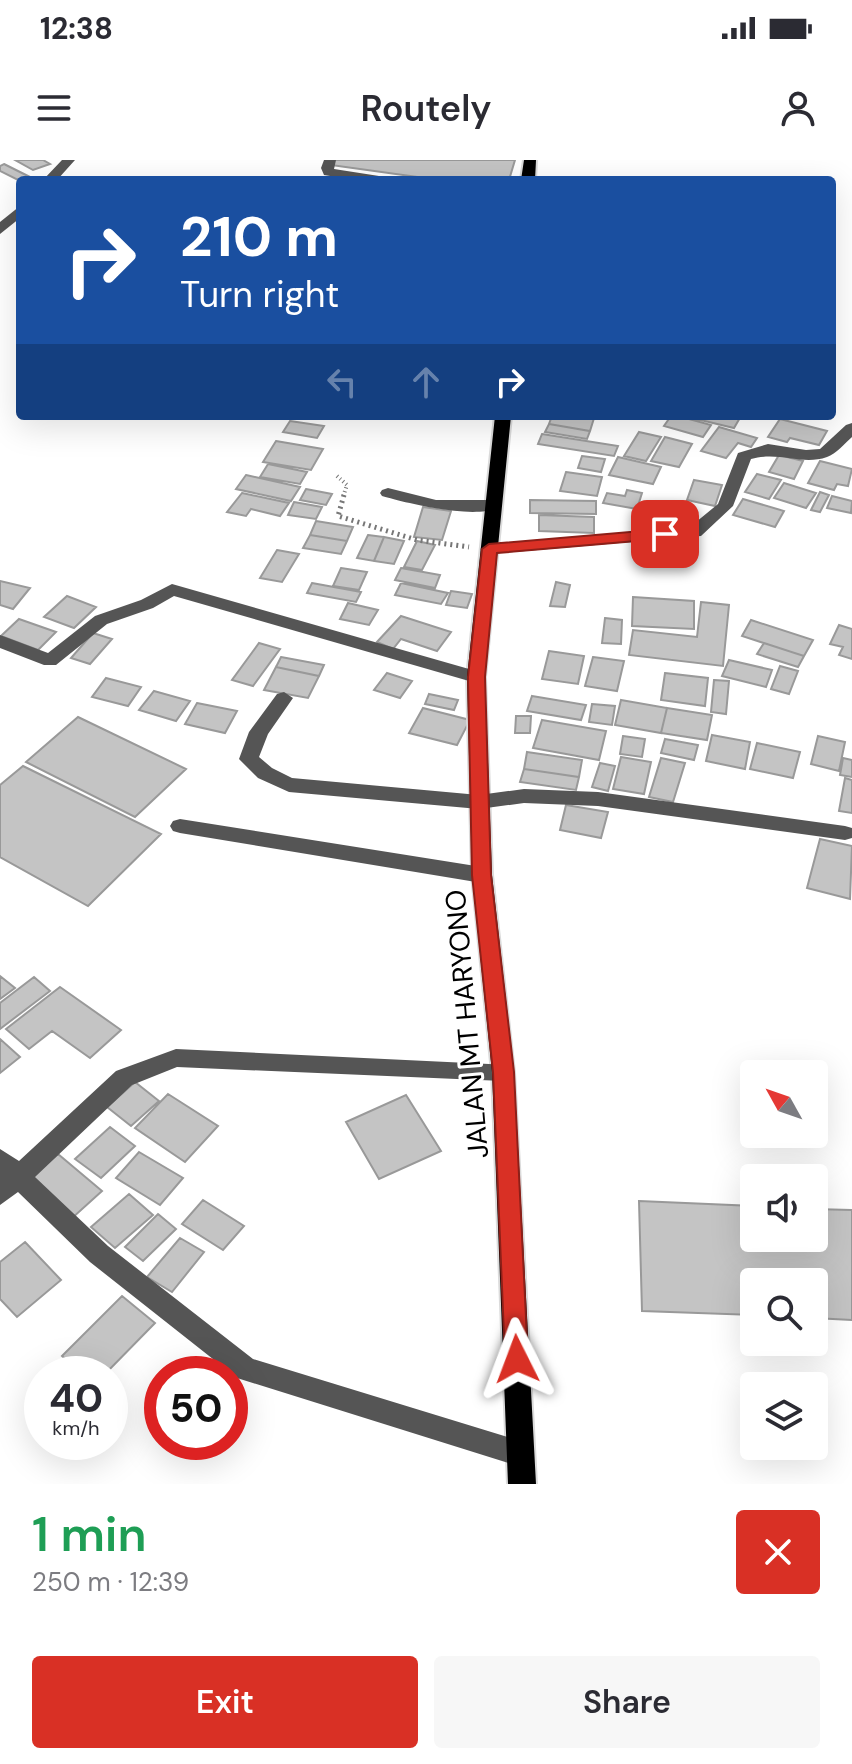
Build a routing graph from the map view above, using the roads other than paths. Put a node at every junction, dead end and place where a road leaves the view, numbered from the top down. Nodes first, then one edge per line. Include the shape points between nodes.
1 (69, 160) edge
2 (330, 160) edge
3 (54, 176) edge
4 (354, 176) edge
5 (16, 214) edge
6 (0, 230) edge
7 (503, 420) edge
8 (852, 428) edge
9 (388, 493) dead end
10 (493, 505) junction
11 (489, 549) junction
12 (0, 641) edge
13 (476, 677) junction
14 (284, 698) dead end
15 (479, 802) junction
16 (180, 826) dead end
17 (845, 833) dead end
18 (482, 875) junction
19 (503, 1072) junction
20 (6, 1177) edge
21 (521, 1454) junction
22 (522, 1484) edge

1 - 3 street
2 - 4 street via 329,172
5 - 6 street
7 - 10 main road, JALAN MT HARYONO
8 - 11 street via 825,453 768,449 744,456 725,506 695,532
9 - 10 street via 436,505
10 - 11 main road, JALAN MT HARYONO
11 - 13 main road, JALAN MT HARYONO
12 - 13 street via 50,661 101,620 172,590
13 - 15 main road, JALAN MT HARYONO
14 - 15 street via 259,732 249,759 265,773 289,785
15 - 17 street via 524,796 598,799
15 - 18 main road, JALAN MT HARYONO
16 - 18 street
18 - 19 main road, JALAN MT HARYONO
19 - 20 street via 176,1058 124,1078
19 - 21 main road, JALAN MT HARYONO
20 - 21 street via 246,1369
21 - 22 main road, JALAN MT HARYONO

